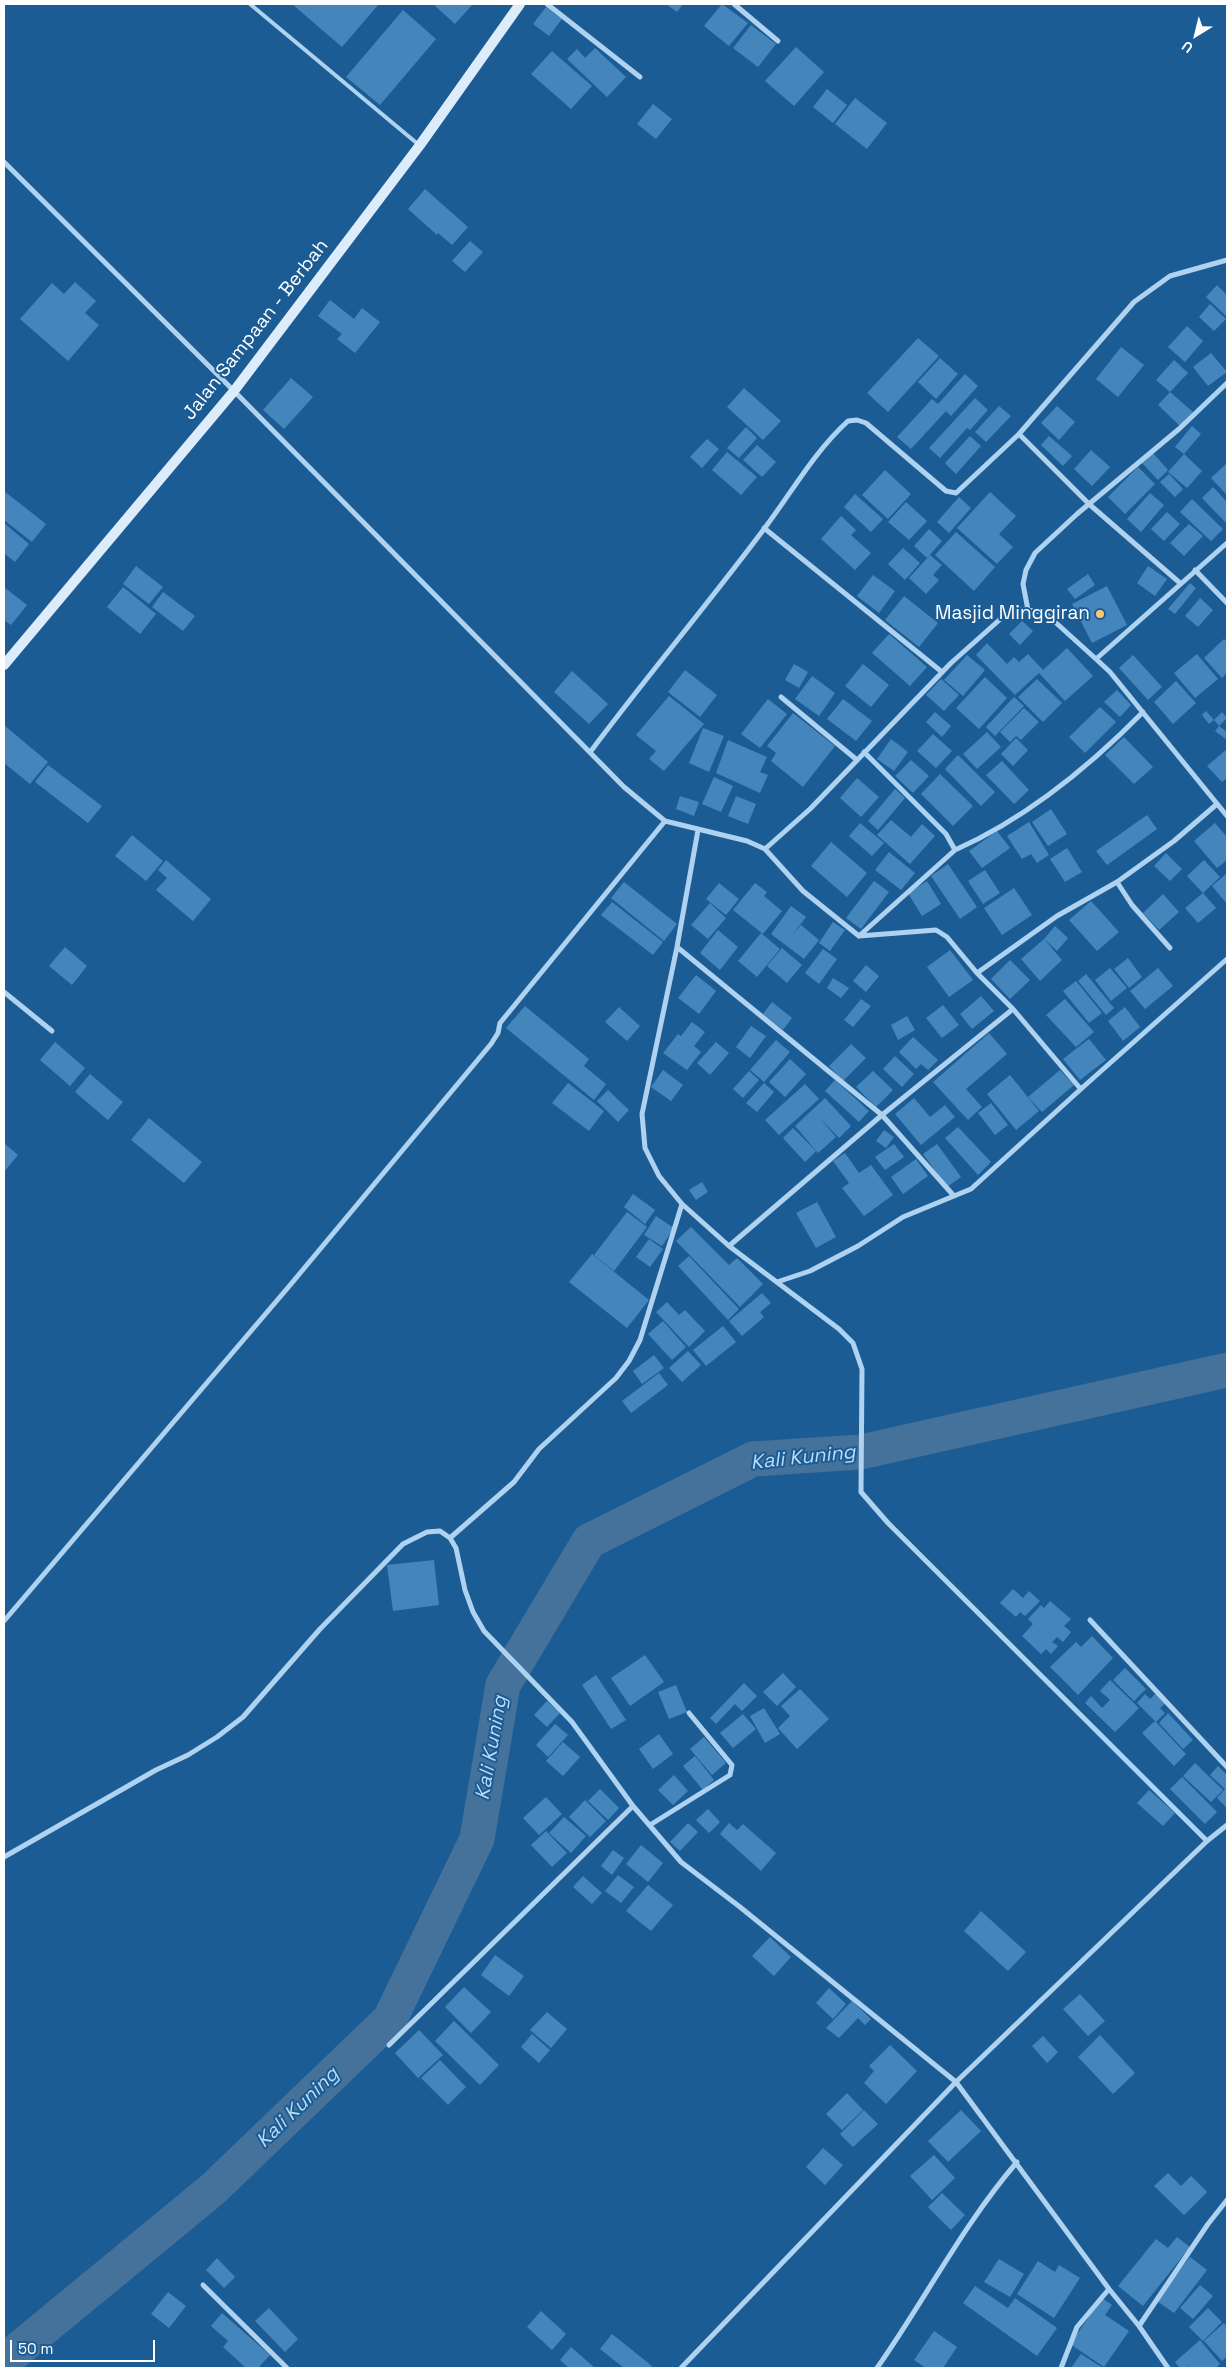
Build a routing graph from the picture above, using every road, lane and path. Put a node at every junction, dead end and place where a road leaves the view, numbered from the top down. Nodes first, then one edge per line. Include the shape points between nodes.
1 (250, 4) edge
2 (520, 4) edge
3 (547, 4) edge
4 (734, 4) edge
5 (778, 41) dead end
6 (640, 77) dead end
7 (420, 145) junction
8 (4, 162) edge
9 (1227, 260) edge
10 (1227, 383) edge
11 (1222, 390) junction
12 (234, 391) junction
13 (1227, 395) edge
14 (1019, 434) junction
15 (1089, 504) junction
16 (764, 528) junction
17 (1227, 543) edge
18 (1196, 570) junction
19 (1180, 583) junction
20 (1227, 602) edge
21 (1028, 610) junction
22 (1096, 659) junction
23 (4, 666) edge
24 (942, 672) junction
25 (781, 698) dead end
26 (1143, 712) junction
27 (591, 751) junction
28 (864, 752) junction
29 (856, 760) junction
30 (1218, 804) junction
31 (1227, 816) edge
32 (665, 821) junction
33 (698, 830) junction
34 (765, 849) junction
35 (955, 850) junction
36 (1117, 882) junction
37 (859, 936) junction
38 (677, 947) junction
39 (1170, 948) dead end
40 (1227, 959) edge
41 (977, 973) junction
42 (4, 992) edge
43 (1013, 1009) junction
44 (52, 1031) dead end
45 (1082, 1088) junction
46 (882, 1115) junction
47 (954, 1196) junction
48 (682, 1204) junction
49 (729, 1246) junction
50 (777, 1282) junction
51 (450, 1538) junction
52 (1090, 1620) dead end
53 (4, 1621) edge
54 (689, 1713) dead end
55 (1227, 1767) edge
56 (633, 1806) junction
57 (650, 1825) junction
58 (1225, 1826) edge
59 (1227, 1833) edge
60 (1207, 1841) junction
61 (4, 1857) edge
62 (389, 2044) dead end
63 (956, 2082) junction
64 (1017, 2162) junction
65 (1227, 2200) edge
66 (203, 2285) dead end
67 (1109, 2288) junction
68 (1139, 2326) junction
69 (287, 2368) edge
70 (681, 2368) edge
71 (876, 2368) edge
72 (1061, 2368) edge
73 (1168, 2368) edge

1 - 7 lane
2 - 7 main road, Jalan Sampaan - Berbah
3 - 6 street
4 - 5 street
7 - 12 main road, Jalan Sampaan - Berbah
8 - 12 street
9 - 14 street via 1170,276 1134,302
10 - 11 street
11 - 13 street
11 - 15 street
12 - 23 main road, Jalan Sampaan - Berbah
12 - 27 street
14 - 15 street
14 - 16 street via 956,493 946,491 866,423 848,422 805,469
15 - 19 street
15 - 21 street via 1035,553 1023,584
16 - 24 street
16 - 27 street
17 - 18 street
18 - 19 street
18 - 20 street
19 - 22 street
21 - 22 street via 1044,612
21 - 24 street via 1018,609 1006,614
22 - 26 street
24 - 28 street
25 - 29 street
26 - 30 street
26 - 35 street via 1047,797 999,828
27 - 32 street via 624,787
28 - 29 street
28 - 35 street via 946,834
29 - 34 street via 810,809
30 - 31 street
30 - 36 street
32 - 33 street
32 - 53 street via 500,1023 491,1044
33 - 34 street via 748,841
33 - 38 street
34 - 37 street via 803,891
35 - 37 street
36 - 39 street via 1132,905
36 - 41 street via 1057,916
37 - 41 street via 936,930 947,937
38 - 46 street
38 - 48 street via 642,1114 642,1132 645,1148 659,1176
40 - 45 street
41 - 43 street
42 - 44 street
43 - 45 street
43 - 46 street
45 - 47 street via 971,1190
46 - 47 street
46 - 49 street
47 - 50 street via 904,1217 810,1271
48 - 49 street
48 - 51 street via 640,1340 629,1361 616,1378 539,1449 514,1482
49 - 50 street
50 - 60 street via 853,1343 862,1369 861,1492 888,1523
51 - 56 street via 456,1548 473,1612 484,1631 572,1722
51 - 61 street via 440,1531 427,1532 403,1544 320,1629 243,1717 217,1737
52 - 55 street
54 - 57 street via 732,1765 730,1775
56 - 57 street
56 - 62 street
57 - 63 street via 681,1862
58 - 59 street
58 - 60 street
60 - 63 street
63 - 64 street
63 - 70 street
64 - 67 street
64 - 71 street via 973,2218
65 - 68 street
66 - 69 street
67 - 68 street
67 - 72 street via 1077,2327
68 - 73 street

